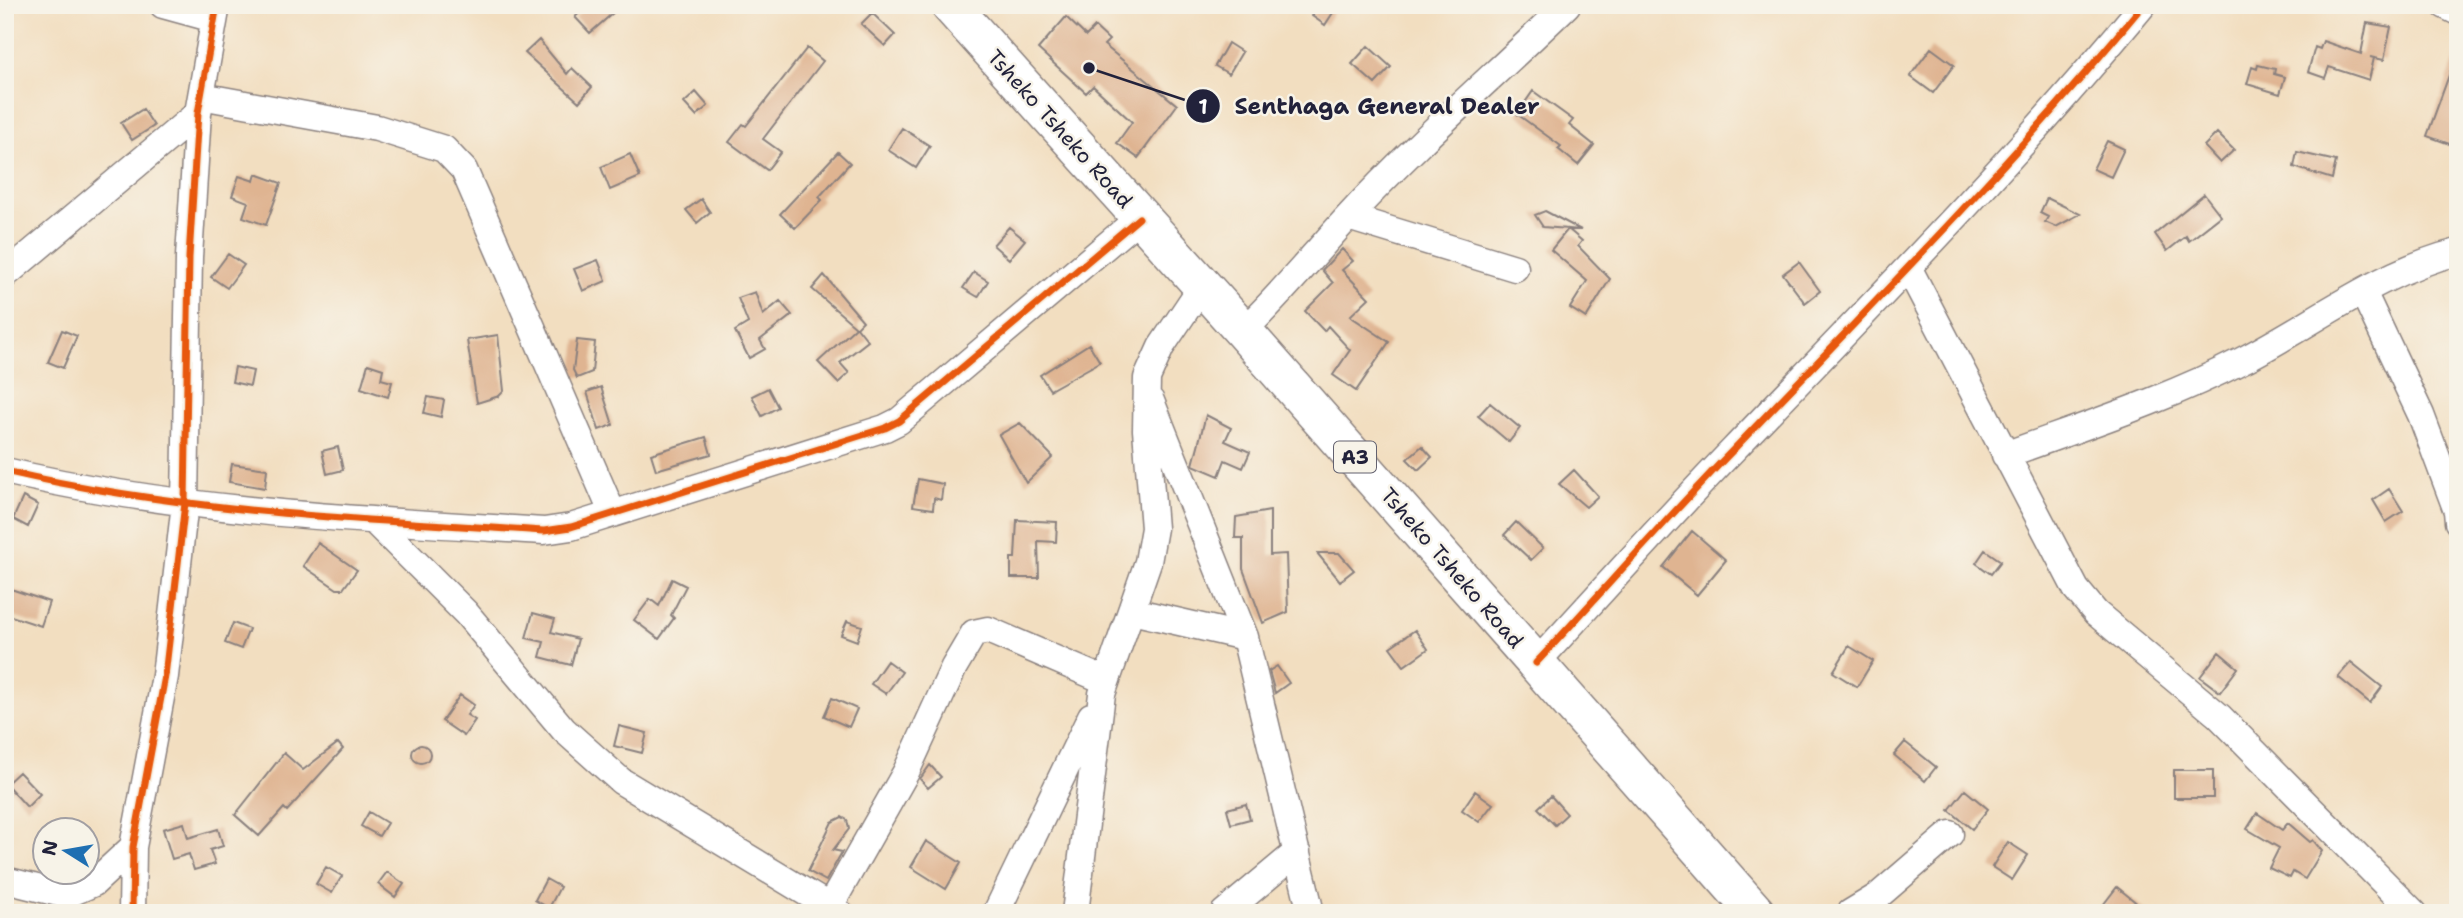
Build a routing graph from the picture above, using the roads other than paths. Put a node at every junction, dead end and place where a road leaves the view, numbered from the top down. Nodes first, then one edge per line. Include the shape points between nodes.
1 (163, 5) edge
2 (950, 5) edge
3 (1567, 5) edge
4 (2143, 5) edge
5 (2444, 5) edge
6 (216, 12) edge
7 (2458, 12) edge
8 (200, 105) junction
9 (1348, 217) junction
10 (1139, 218) junction
11 (2458, 252) edge
12 (1516, 268) dead end
13 (1909, 269) junction
14 (5, 275) edge
15 (1202, 286) junction
16 (2363, 292) junction
17 (1243, 331) junction
18 (1147, 390) junction
19 (2005, 455) junction
20 (5, 471) edge
21 (185, 503) junction
22 (612, 512) junction
23 (2457, 515) edge
24 (374, 521) junction
25 (1132, 611) junction
26 (1245, 637) junction
27 (1536, 663) junction
28 (1104, 688) junction
29 (1950, 834) dead end
30 (133, 847) junction
31 (1297, 852) junction
32 (5, 880) edge
33 (835, 910) edge
34 (132, 913) edge
35 (996, 913) edge
36 (1075, 913) edge
37 (1224, 913) edge
38 (1311, 913) edge
39 (1756, 913) edge
40 (1850, 913) edge
41 (2414, 913) edge

1 - 6 street
2 - 10 highway, Tsheko Tsheko Road / A3
3 - 9 street
4 - 13 street via 2053,114
5 - 7 street
6 - 8 street
8 - 14 street
8 - 21 street via 189,257
8 - 22 street via 377,128 433,144 454,156
9 - 12 street
9 - 17 street via 1282,294
10 - 15 highway, Tsheko Tsheko Road / A3
10 - 22 street via 899,421
11 - 16 street
13 - 19 street
13 - 27 street via 1731,451
15 - 17 highway, Tsheko Tsheko Road / A3
15 - 18 street via 1151,366
16 - 19 street via 2242,361
16 - 23 street via 2421,415
17 - 27 highway, Tsheko Tsheko Road / A3
18 - 25 street via 1154,528
18 - 26 street
19 - 41 street via 2059,562 2096,613 2219,716
20 - 21 street
21 - 24 street
21 - 30 street via 165,677
22 - 24 street via 544,531
24 - 33 street via 466,613 564,730 621,780
25 - 26 street
25 - 28 street
26 - 31 street
27 - 39 highway, Tsheko Tsheko Road / A3
28 - 33 street via 988,630 974,633
28 - 35 street
28 - 36 street
29 - 40 street via 1878,896
30 - 32 street via 94,883 66,895
30 - 34 street
31 - 37 street
31 - 38 street

